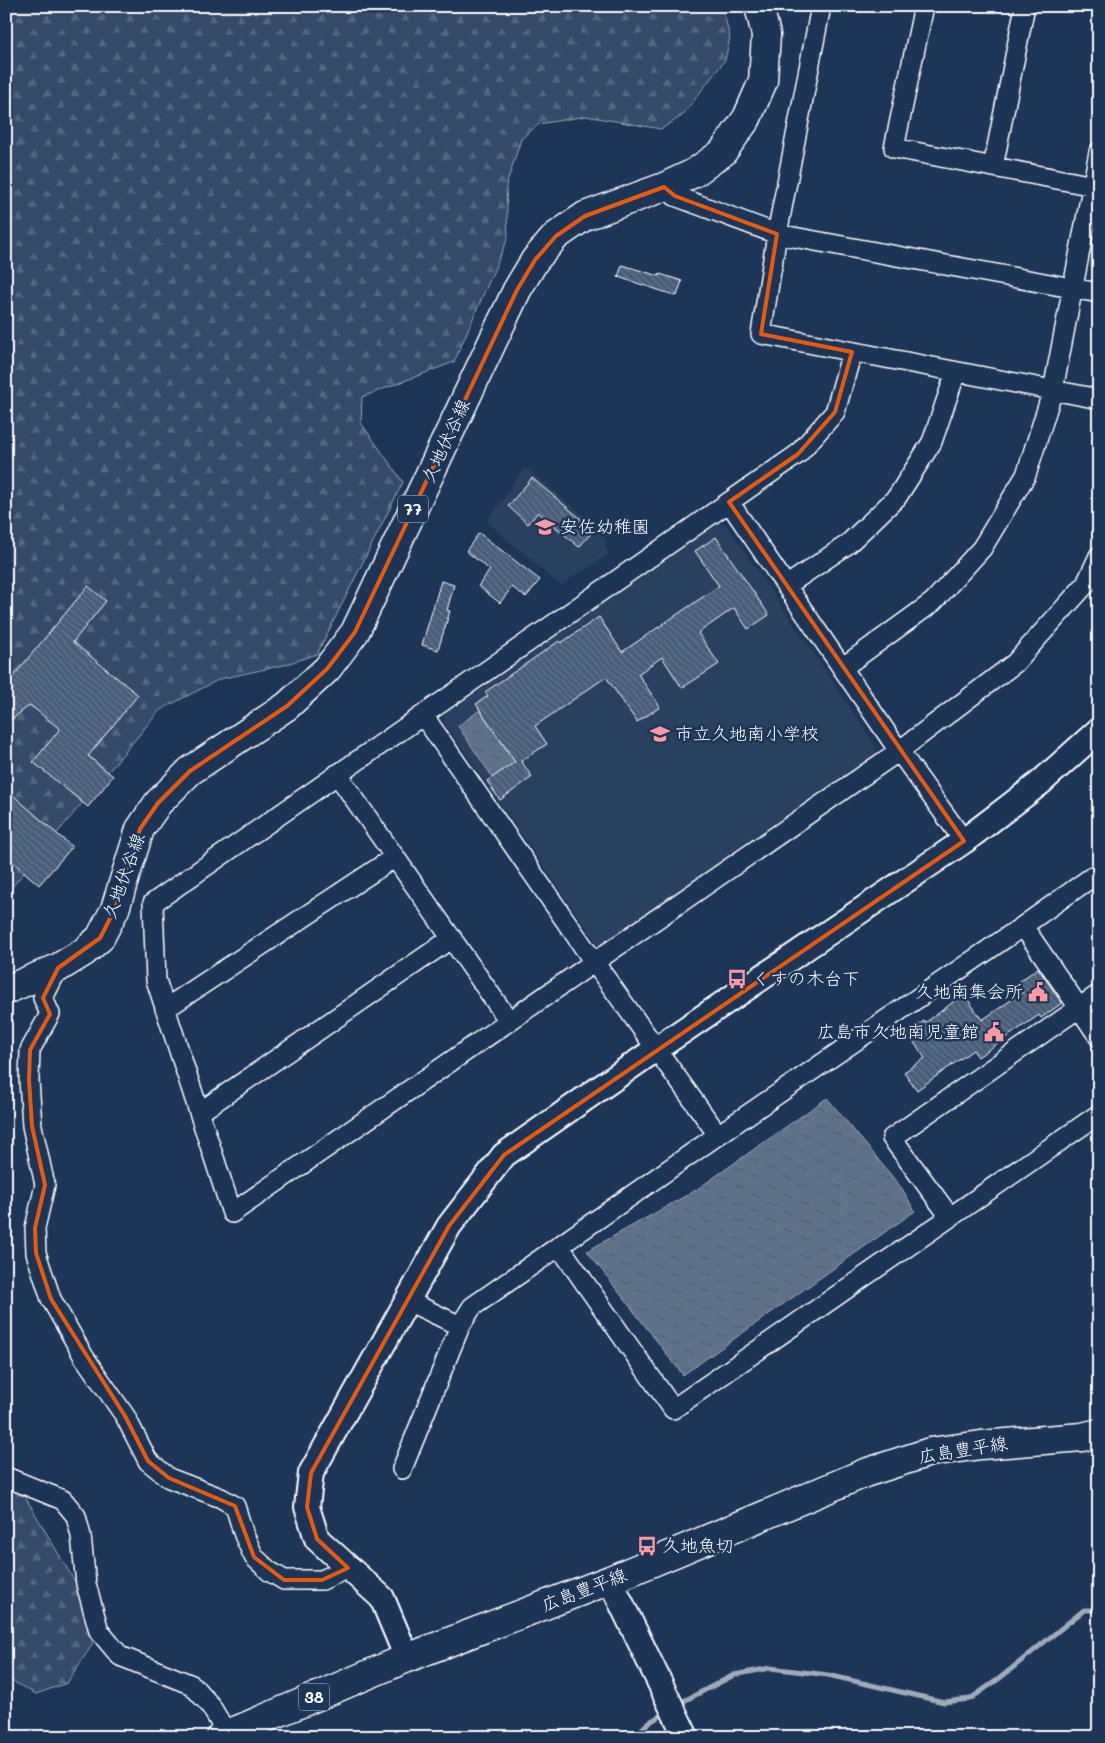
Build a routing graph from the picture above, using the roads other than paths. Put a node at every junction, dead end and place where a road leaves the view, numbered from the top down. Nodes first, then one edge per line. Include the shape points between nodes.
1 (759, 6) edge
2 (821, 6) edge
3 (924, 6) edge
4 (1025, 6) edge
5 (1099, 152) edge
6 (993, 167) junction
7 (664, 187) junction
8 (1096, 187) edge
9 (778, 234) junction
10 (1073, 288) junction
11 (1099, 293) edge
12 (852, 352) junction
13 (956, 372) junction
14 (1053, 390) junction
15 (1099, 399) edge
16 (728, 502) junction
17 (1099, 556) edge
18 (786, 586) junction
19 (1092, 588) edge
20 (842, 668) junction
21 (423, 715) junction
22 (1099, 730) edge
23 (899, 751) junction
24 (337, 774) junction
25 (964, 841) junction
26 (396, 857) junction
27 (1099, 872) edge
28 (1023, 926) junction
29 (452, 938) junction
30 (594, 962) junction
31 (58, 968) junction
32 (6, 990) edge
33 (1099, 994) edge
34 (1079, 1007) junction
35 (166, 1009) junction
36 (510, 1021) junction
37 (1099, 1036) edge
38 (656, 1049) junction
39 (200, 1112) junction
40 (1099, 1114) edge
41 (718, 1135) junction
42 (950, 1217) junction
43 (559, 1246) junction
44 (406, 1300) junction
45 (460, 1326) junction
46 (1093, 1429) edge
47 (402, 1469) dead end
48 (6, 1477) edge
49 (348, 1568) junction
50 (610, 1580) junction
51 (407, 1658) junction
52 (224, 1735) edge
53 (686, 1737) edge

1 - 7 main road, 久地伏谷線 / 77 via 766,35 763,81 747,118 722,153 694,173
2 - 9 street
3 - 6 street via 894,148
4 - 6 street
5 - 8 street
6 - 8 street
7 - 9 street via 675,196
7 - 31 main road, 久地伏谷線 / 77 via 585,216 556,236 535,260 517,290 355,632 327,669 287,706 190,771 158,803 140,829 115,909 100,938
8 - 10 street
9 - 10 street
9 - 12 street via 761,334
10 - 11 street
10 - 14 street
12 - 13 street
12 - 16 street via 835,412 798,454
13 - 14 street
13 - 18 street via 932,442 897,497 848,544
14 - 15 street
14 - 20 street via 1026,476 982,548 933,602
16 - 18 street
16 - 21 street
17 - 19 street
18 - 20 street
19 - 23 street via 1015,663
20 - 23 street
21 - 24 street
21 - 30 street
22 - 25 street via 1040,783
23 - 25 street
23 - 30 street
24 - 26 street
24 - 35 street via 153,903 156,980
25 - 38 street
26 - 29 street
26 - 35 street
27 - 28 street
28 - 34 street
28 - 41 street
29 - 36 street
29 - 39 street
30 - 36 street
30 - 38 street
31 - 32 main road, 久地伏谷線 / 77
31 - 49 street via 43,998 50,1014 30,1050 28,1080 32,1126 45,1185 35,1228 36,1253 51,1299 84,1356 125,1416 148,1462 169,1478 235,1506 254,1557 284,1580 322,1580
33 - 34 street
34 - 37 street
34 - 42 street via 892,1138
35 - 39 street
36 - 39 street via 232,1213
38 - 41 street
38 - 44 street via 504,1154 449,1226
40 - 42 street
41 - 43 street
42 - 43 street via 673,1409
43 - 45 street via 472,1307
44 - 45 street
44 - 49 street via 311,1473 307,1508 317,1539
45 - 47 street
46 - 50 main road, 広島豊平線 / 38 via 930,1452 865,1474
48 - 52 street via 64,1500 76,1516 86,1584 99,1631 120,1656 192,1685 210,1705
49 - 51 street via 382,1598
50 - 51 main road, 広島豊平線 / 38
50 - 53 street
51 - 52 main road, 広島豊平線 / 38

